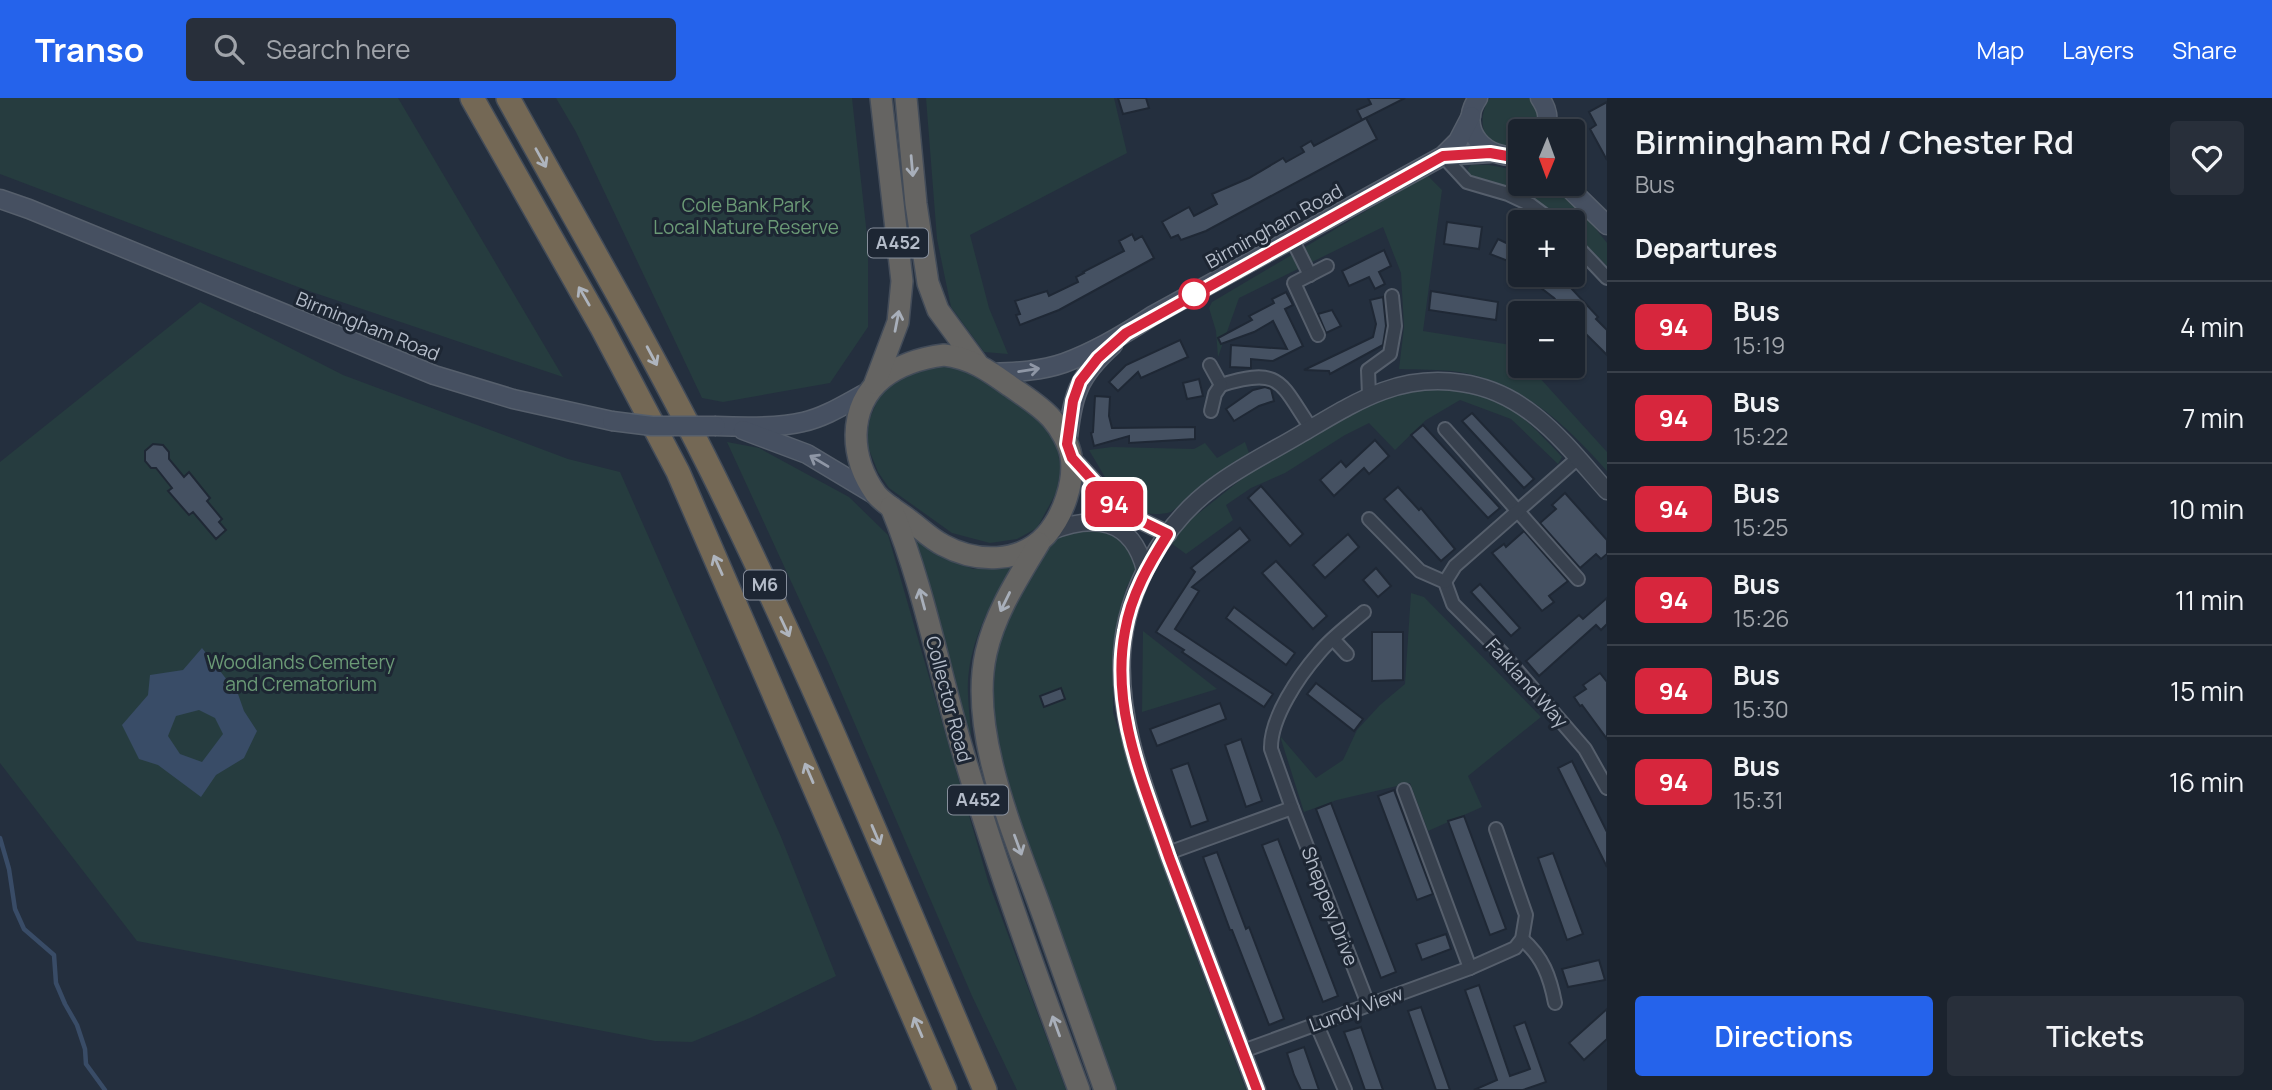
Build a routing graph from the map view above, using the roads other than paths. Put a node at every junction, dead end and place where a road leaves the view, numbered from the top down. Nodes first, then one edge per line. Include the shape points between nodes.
1 (472, 98) edge
2 (508, 98) edge
3 (881, 98) edge
4 (906, 98) edge
5 (1541, 98) edge
6 (1474, 105) edge
7 (1549, 119) edge
8 (1508, 155) edge
9 (1443, 156) junction
10 (1508, 156) edge
11 (1586, 193) edge
12 (1578, 196) edge
13 (0, 200) edge
14 (1538, 210) edge
15 (1602, 216) edge
16 (1292, 239) junction
17 (1585, 255) edge
18 (1327, 266) dead end
19 (1310, 275) junction
20 (1607, 278) edge
21 (1392, 296) dead end
22 (1126, 333) junction
23 (1318, 335) dead end
24 (1210, 365) dead end
25 (985, 368) junction
26 (1221, 385) junction
27 (871, 388) junction
28 (1369, 395) junction
29 (1211, 411) dead end
30 (737, 427) junction
31 (1311, 428) junction
32 (1445, 429) dead end
33 (1069, 451) junction
34 (1578, 458) junction
35 (1607, 491) edge
36 (884, 501) junction
37 (1518, 511) junction
38 (1369, 519) dead end
39 (1168, 534) junction
40 (1044, 537) junction
41 (1145, 570) junction
42 (1578, 579) dead end
43 (1445, 582) junction
44 (1364, 612) dead end
45 (1333, 639) junction
46 (1347, 654) dead end
47 (1607, 788) edge
48 (1404, 790) dead end
49 (1292, 808) junction
50 (1496, 830) dead end
51 (1168, 853) junction
52 (1522, 939) junction
53 (1470, 968) junction
54 (1555, 1003) dead end
55 (1368, 1004) junction
56 (1316, 1023) junction
57 (1243, 1051) junction
58 (945, 1090) edge
59 (985, 1090) edge
60 (1079, 1090) edge
61 (1105, 1090) edge
62 (1258, 1090) edge
63 (1345, 1090) edge

58 -> 1 highway, M6 via 678,472
2 -> 59 highway, M6 via 631,314 713,472 823,709
27 -> 3 highway, A452 via 898,322 902,281
4 -> 25 highway, A452 via 928,282 937,310
5 - 7 main road
6 - 8 main road via 1474,132 1479,143
6 - 9 main road, Birmingham Road via 1458,141
9 - 10 main road, Birmingham Road
9 - 14 street via 1467,182 1508,194
9 - 16 main road, Birmingham Road
11 - 15 main road
12 - 15 main road
13 - 30 main road, Birmingham Road, bridge via 433,375 612,421
16 - 19 street
16 - 22 main road, Birmingham Road
17 - 20 street
18 - 19 street
19 - 23 street via 1294,283
21 - 28 street via 1395,326 1390,354 1368,370
25 -> 22 main road, Birmingham Road via 1029,371 1064,363
22 - 33 main road, Birmingham Road via 1080,381 1073,401
24 - 26 street
25 - 27 highway, A452 via 960,356 919,358
25 - 33 highway, A452 via 1052,418
26 - 29 street
26 - 31 street via 1239,379 1275,380
27 - 30 main road, Birmingham Road via 803,422
27 - 36 highway, A452 via 856,423 856,445 859,466
28 - 31 street
28 - 34 street via 1417,382 1489,389 1533,412
36 -> 30 main road, Birmingham Road via 807,454
31 - 39 street via 1215,485
32 - 37 street
33 - 39 street via 1114,504
33 - 40 highway, A452 via 1066,498
34 - 35 street
34 - 37 street
36 - 40 highway, A452 via 943,545 968,555 1012,556
60 -> 36 highway, Collector Road / A452 via 966,762 909,550
37 - 42 street
37 - 43 street via 1455,566
38 - 43 street via 1420,571
39 - 41 street
40 - 41 street via 1069,524 1113,525 1135,543
40 -> 61 highway, Collector Road / A452 via 994,625 986,655 984,724 1014,834
41 - 51 street via 1125,631 1122,701
43 - 47 street, Falkland Way via 1453,604 1585,749
44 - 45 street, Sheppey Drive
45 - 46 street
45 - 49 street, Sheppey Drive via 1291,693 1272,732 1271,749
48 - 53 street
49 - 51 street
49 - 55 street, Sheppey Drive
50 - 52 street via 1526,915
51 - 57 street
52 - 53 street, Lundy View via 1515,948
52 - 54 street via 1550,976
53 - 55 street, Lundy View
55 - 56 street, Lundy View
56 - 57 street, Lundy View
56 - 63 street
57 - 62 street

